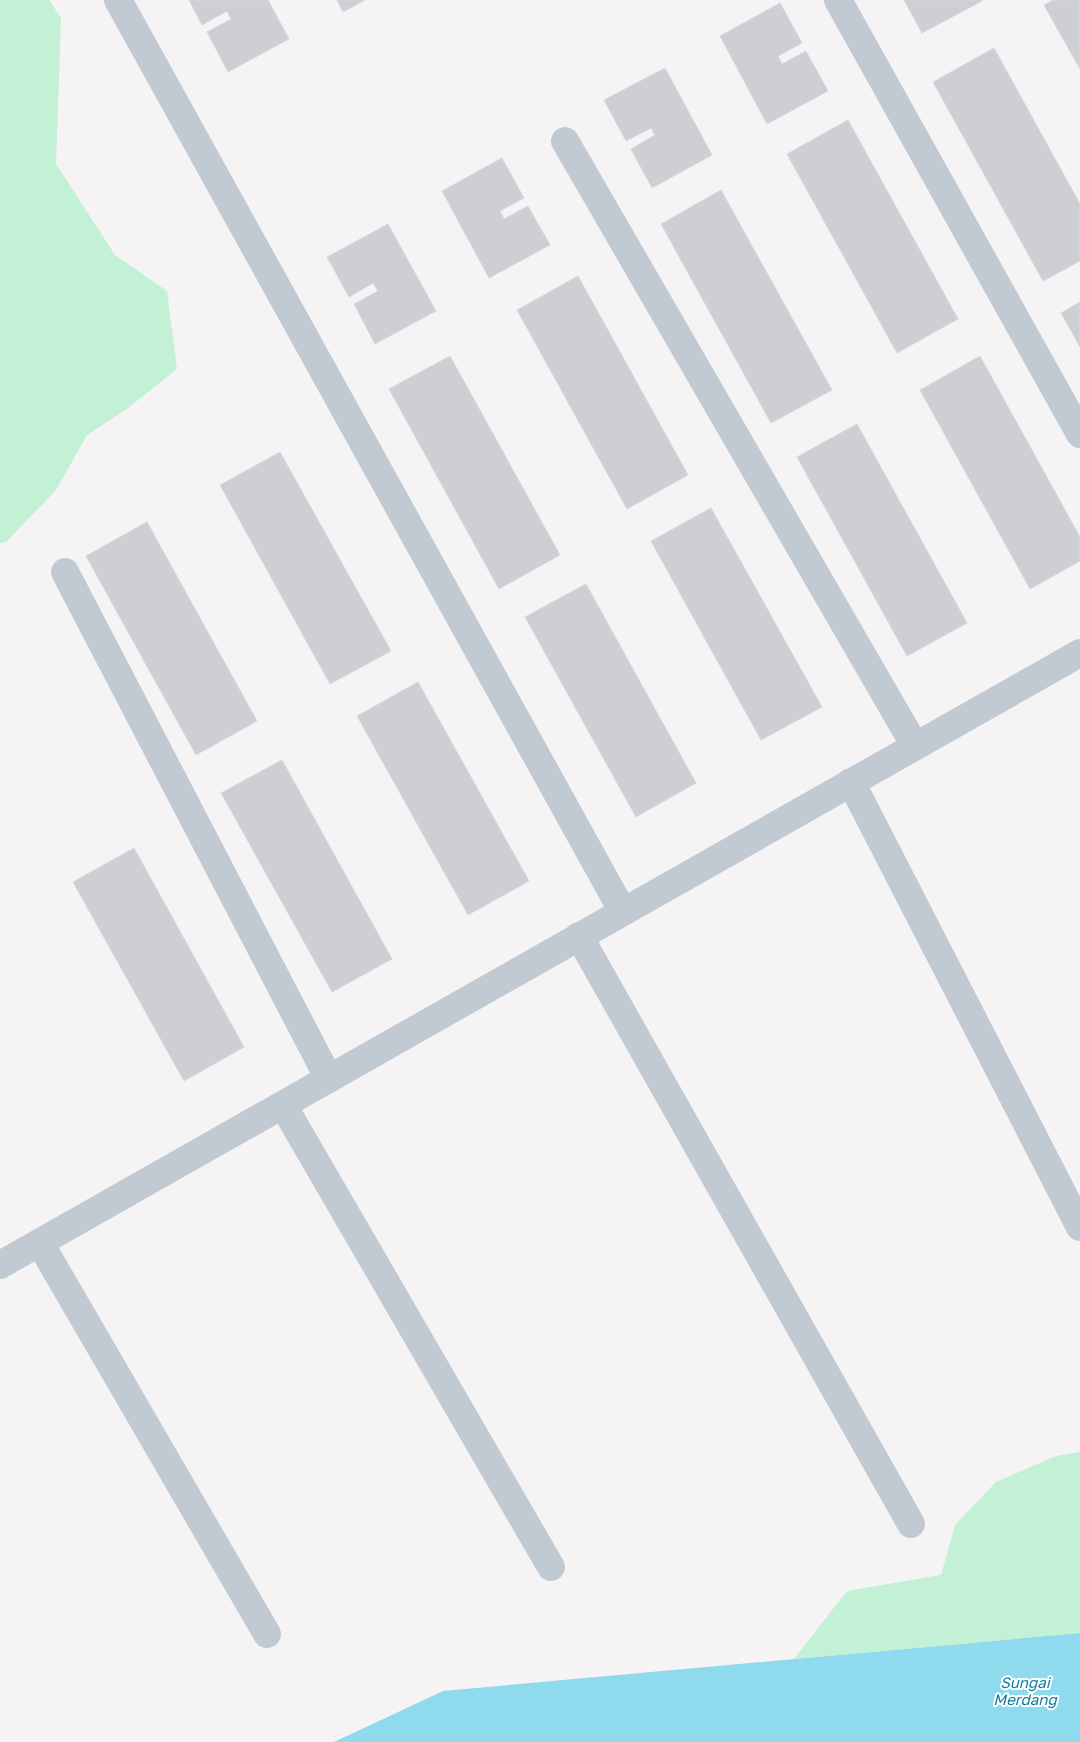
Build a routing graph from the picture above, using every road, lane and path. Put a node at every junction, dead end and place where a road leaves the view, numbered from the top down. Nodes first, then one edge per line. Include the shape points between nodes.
1 (118, 0) edge
2 (838, 0) edge
3 (565, 141) dead end
4 (1080, 434) edge
5 (65, 572) dead end
6 (1080, 653) edge
7 (915, 746) junction
8 (851, 782) junction
9 (623, 912) junction
10 (579, 936) junction
11 (329, 1078) junction
12 (283, 1105) junction
13 (1080, 1227) edge
14 (40, 1243) junction
15 (0, 1266) edge
16 (911, 1524) dead end
17 (551, 1568) dead end
18 (267, 1634) dead end

1 - 9 street
2 - 4 street
3 - 7 street
5 - 11 street
6 - 7 street
7 - 8 street
8 - 9 street
8 - 13 street
9 - 10 street
10 - 11 street
10 - 16 street
11 - 12 street
12 - 14 street
12 - 17 street
14 - 15 street
14 - 18 street

